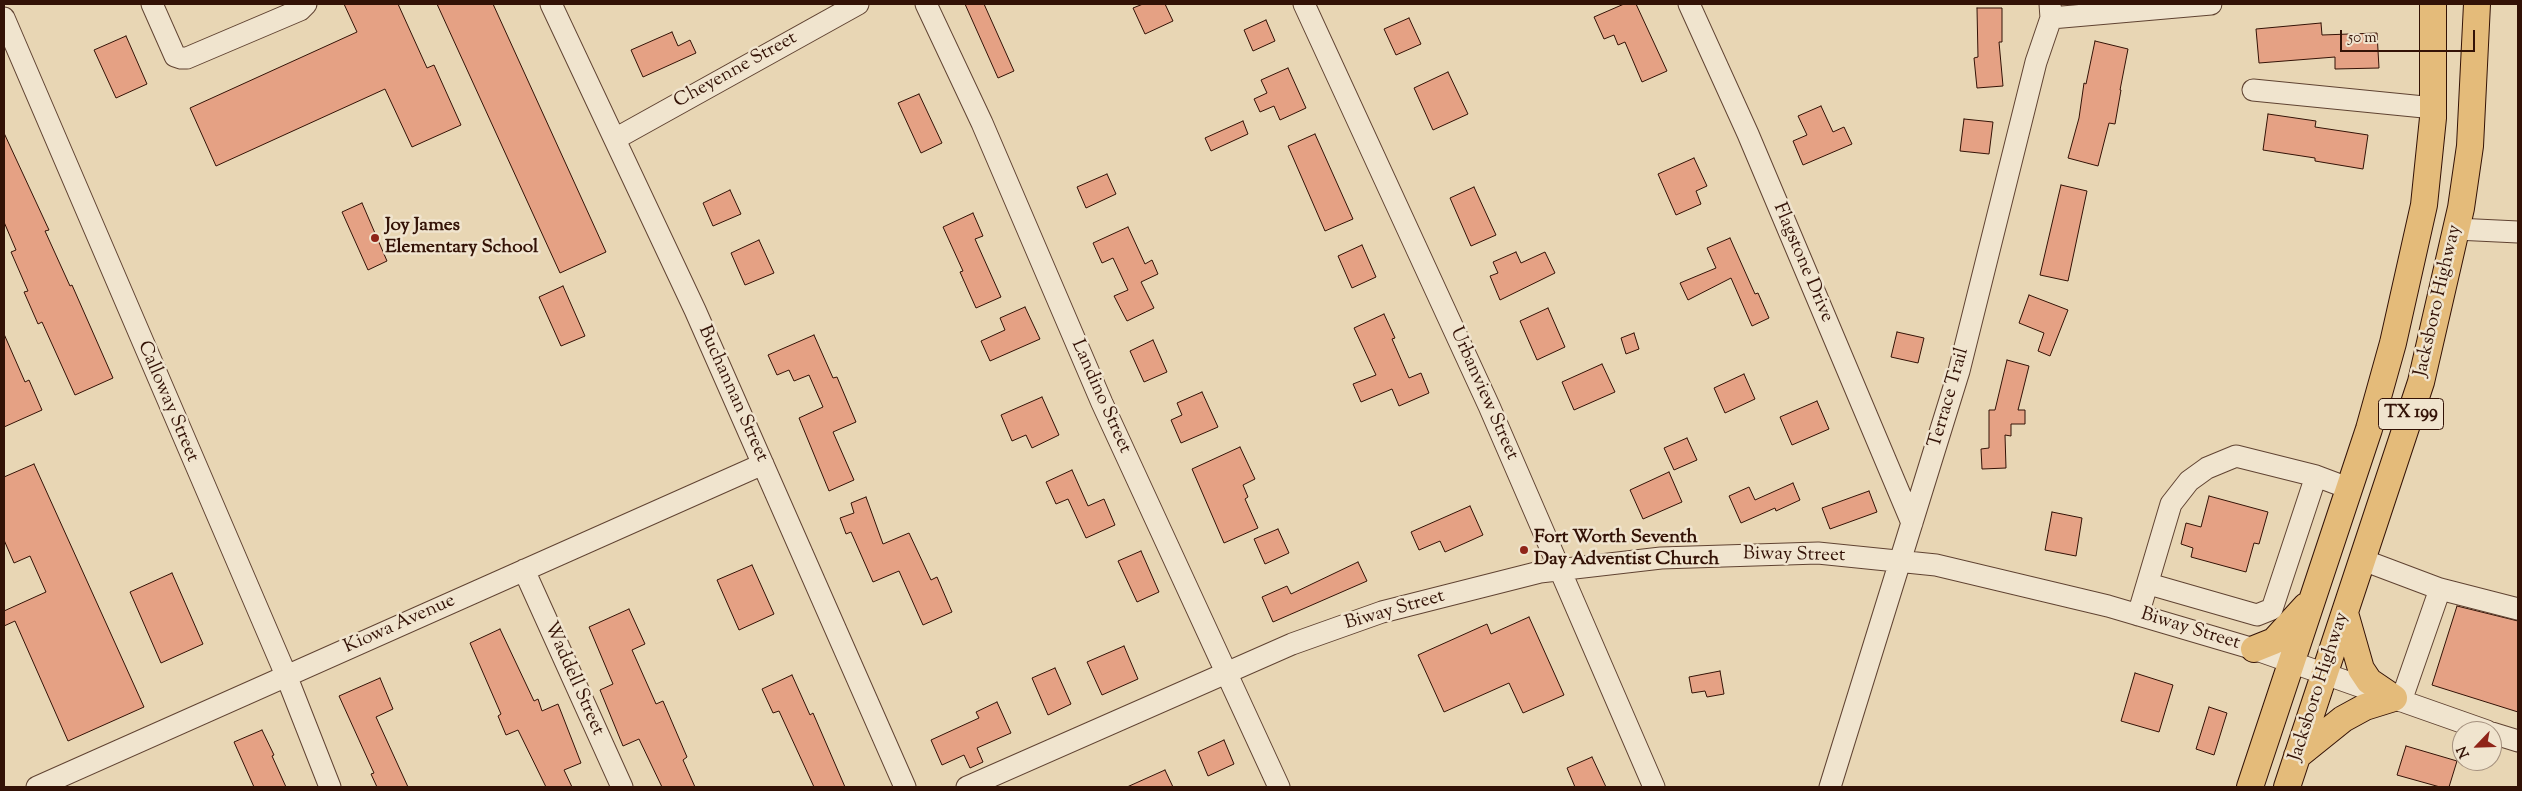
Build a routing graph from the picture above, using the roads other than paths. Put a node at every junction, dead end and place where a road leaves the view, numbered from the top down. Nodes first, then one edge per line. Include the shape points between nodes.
1 (152, 4) edge
2 (306, 4) edge
3 (551, 4) edge
4 (858, 4) edge
5 (926, 4) edge
6 (1304, 4) edge
7 (1689, 4) edge
8 (2211, 4) edge
9 (2433, 4) edge
10 (2476, 4) edge
11 (2050, 11) edge
12 (4, 18) edge
13 (2254, 90) dead end
14 (2434, 108) junction
15 (615, 139) junction
16 (2456, 229) junction
17 (2518, 232) edge
18 (763, 464) junction
19 (2316, 476) junction
20 (2348, 488) junction
21 (1912, 523) junction
22 (2363, 560) junction
23 (1900, 562) junction
24 (524, 570) junction
25 (1560, 570) junction
26 (2149, 584) junction
27 (2440, 589) junction
28 (2312, 601) junction
29 (2518, 609) edge
30 (2345, 612) junction
31 (2138, 614) junction
32 (2254, 649) junction
33 (2292, 662) junction
34 (1227, 672) junction
35 (2324, 674) junction
36 (286, 675) junction
37 (2397, 699) junction
38 (2459, 721) edge
39 (2502, 735) edge
40 (2518, 741) edge
41 (2297, 756) junction
42 (46, 785) edge
43 (330, 787) edge
44 (622, 787) edge
45 (905, 787) edge
46 (967, 787) edge
47 (1279, 787) edge
48 (1654, 787) edge
49 (1830, 787) edge
50 (2250, 787) edge
51 (2287, 787) edge

1 - 2 street via 175,56 181,58 300,10
3 - 15 street, Buchannan Street
4 - 15 street, Cheyenne Street
5 - 34 street, Landino Street via 982,123 1102,403
6 - 25 street, Urbanview Street via 1489,406
7 - 21 street, Flagstone Drive
8 - 11 street
9 - 14 main road, Jacksboro Highway / TX 199
10 - 16 main road, Jacksboro Highway / TX 199 via 2470,146
11 - 21 street, Terrace Trail via 1959,371
12 - 36 street, Calloway Street
13 - 14 street
14 - 20 main road, Jacksboro Highway / TX 199 via 2424,205 2393,342
15 - 18 street, Buchannan Street
16 - 17 street
16 - 22 main road, Jacksboro Highway / TX 199 via 2421,382
18 - 24 street, Kiowa Avenue
18 - 45 street, Buchannan Street
19 - 20 street
19 - 26 street via 2236,456 2207,468 2189,481 2171,504
19 - 26 street via 2272,609 2257,615
20 - 28 main road, Jacksboro Highway / TX 199
21 - 23 street, Terrace Trail
22 - 27 street
22 - 30 main road, Jacksboro Highway / TX 199
23 - 25 street, Biway Street via 1818,553 1661,558
23 - 31 street, Biway Street via 1936,565
23 - 49 street, Terrace Trail
24 - 36 street, Kiowa Avenue
24 - 44 street, Waddell Street
25 - 34 street, Biway Street via 1540,572 1382,612 1292,644
25 - 48 street, Urbanview Street
26 - 31 street
27 - 29 street
27 - 37 street
28 - 32 main road via 2274,641
28 - 33 main road, Jacksboro Highway / TX 199
30 - 35 main road, Jacksboro Highway / TX 199
30 - 37 main road via 2361,669 2369,681
31 - 32 street, Biway Street
32 - 33 street, Biway Street
33 - 35 street, Biway Street
33 - 50 main road, Jacksboro Highway / TX 199
34 - 46 street, Biway Street
34 - 47 street, Landino Street
35 - 37 street, Biway Street
35 - 41 main road, Jacksboro Highway / TX 199
36 - 42 street, Kiowa Avenue
36 - 43 street, Calloway Street
37 - 38 street, Biway Street
37 - 41 main road via 2365,708 2343,719
39 - 40 street
41 - 51 main road, Jacksboro Highway / TX 199

